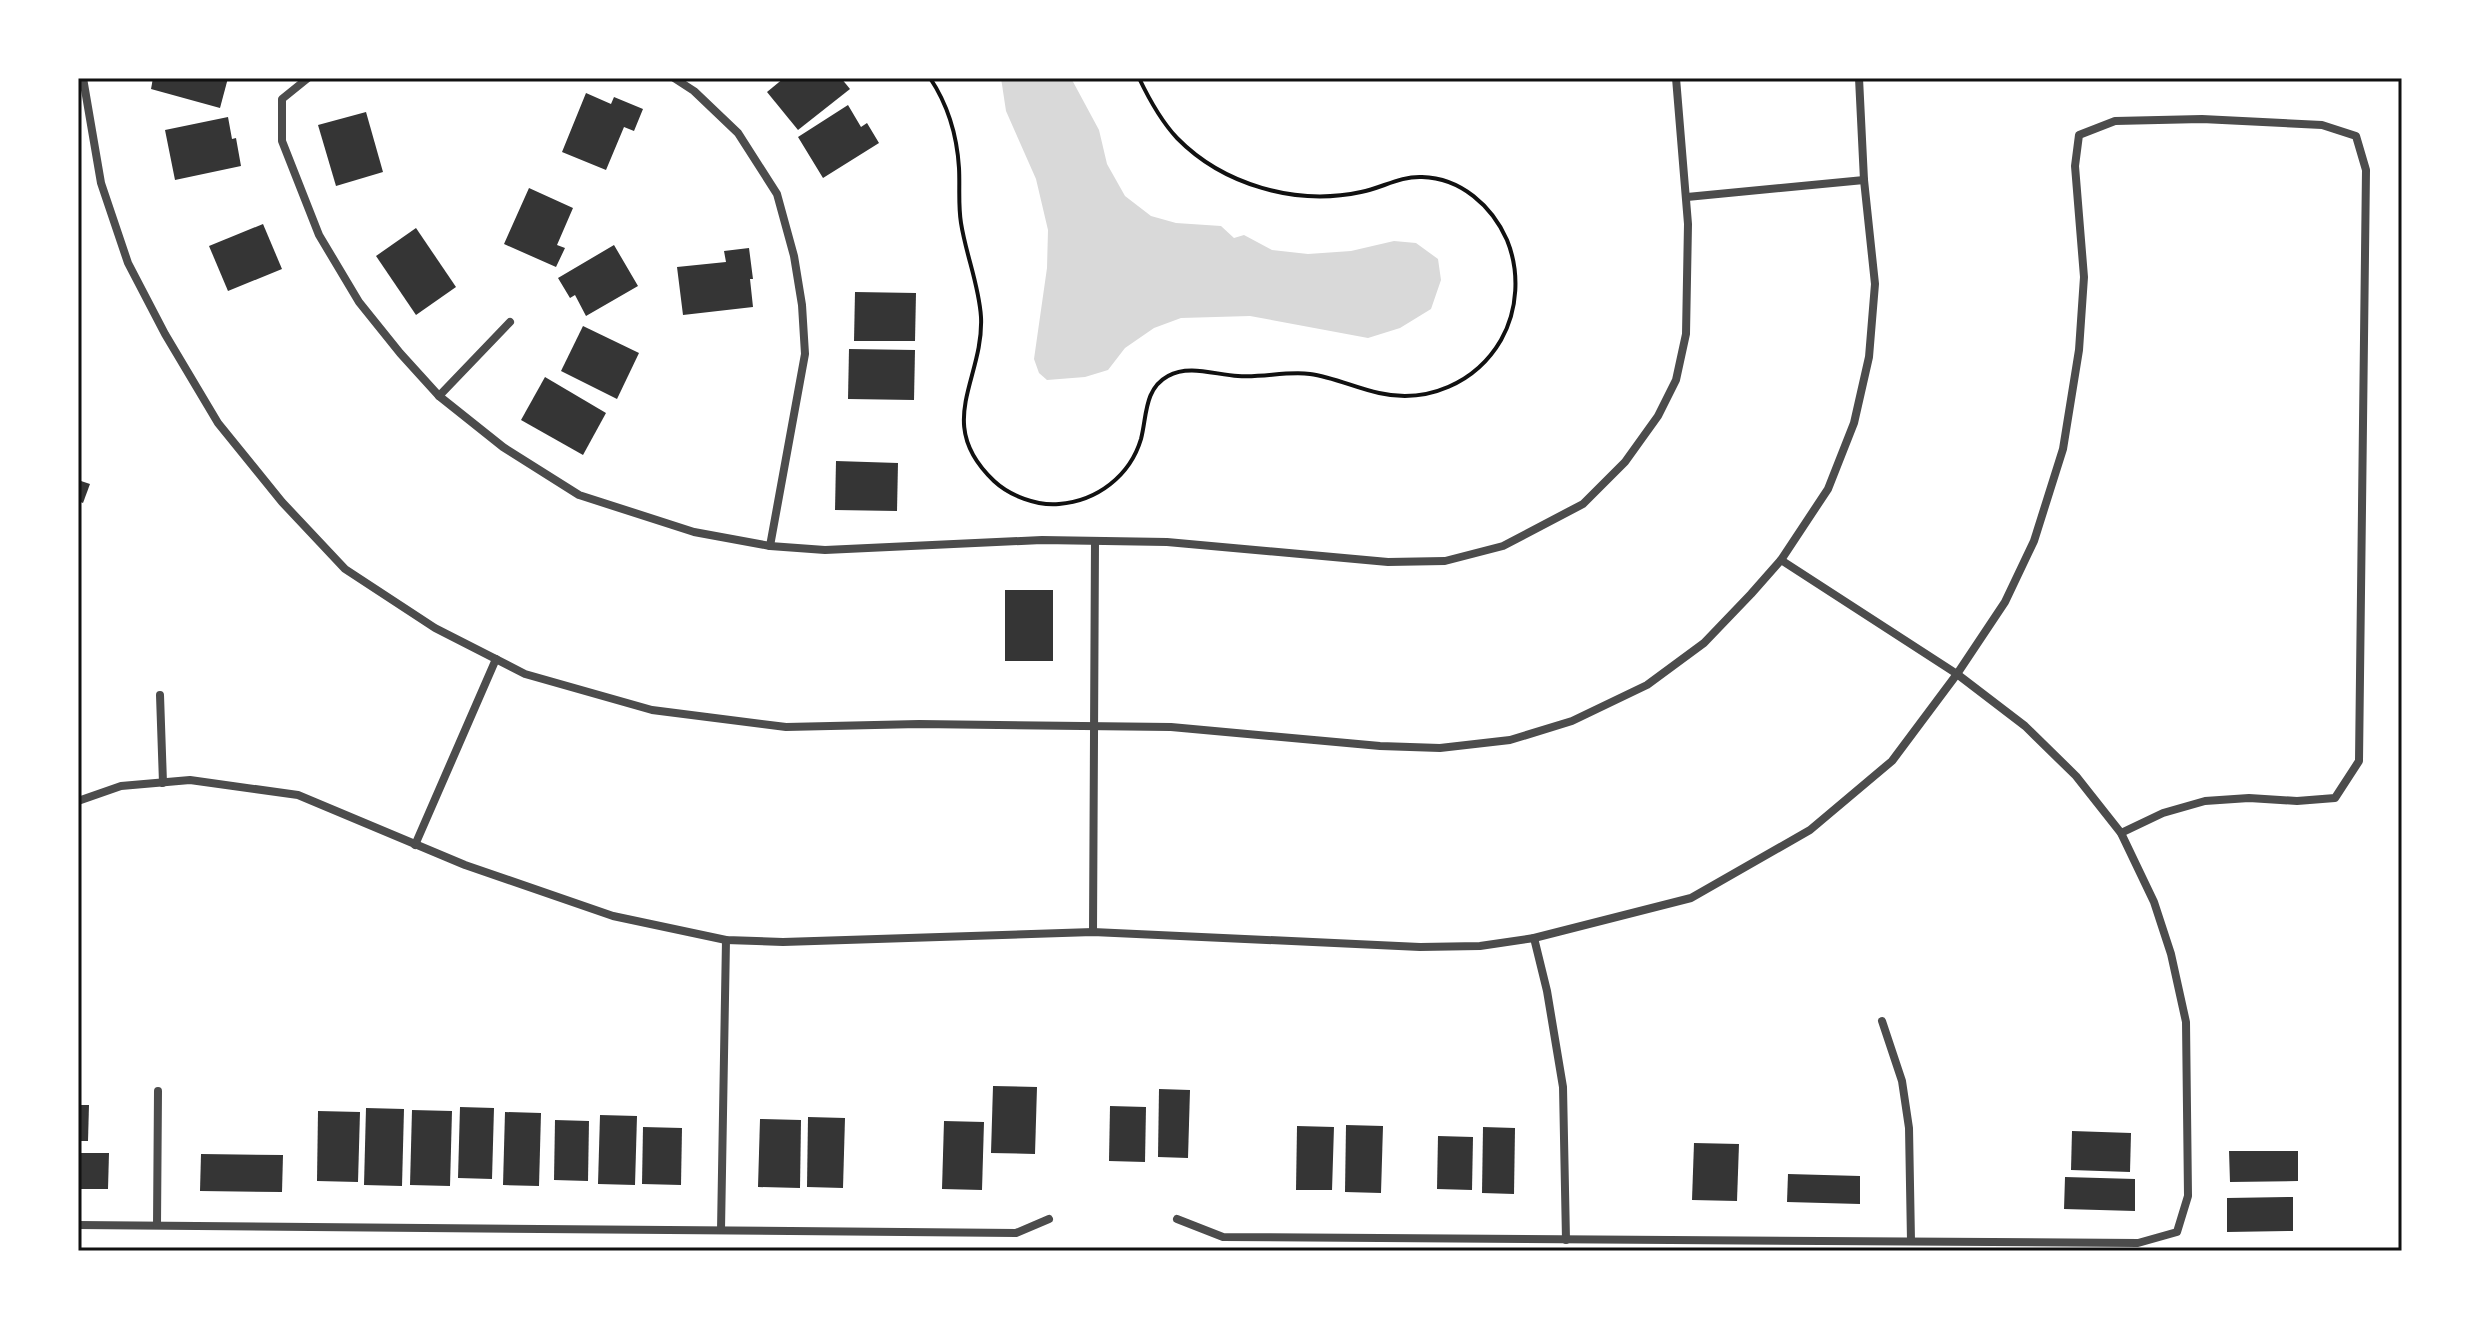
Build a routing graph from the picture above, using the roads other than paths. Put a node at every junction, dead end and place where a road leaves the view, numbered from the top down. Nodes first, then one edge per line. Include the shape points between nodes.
1 (83, 78) edge
2 (308, 78) edge
3 (674, 78) edge
4 (1676, 78) edge
5 (1859, 78) edge
6 (1864, 180) junction
7 (1687, 197) junction
8 (510, 322) dead end
9 (439, 396) junction
10 (1095, 541) junction
11 (770, 546) junction
12 (1781, 560) junction
13 (496, 659) junction
14 (1957, 674) junction
15 (160, 695) dead end
16 (1094, 726) junction
17 (163, 783) junction
18 (78, 801) edge
19 (2121, 833) junction
20 (415, 845) junction
21 (1093, 932) junction
22 (1534, 938) junction
23 (726, 940) junction
24 (1882, 1021) dead end
25 (158, 1091) dead end
26 (1049, 1219) dead end
27 (1177, 1219) dead end
28 (78, 1225) edge
29 (157, 1225) junction
30 (721, 1230) junction
31 (1566, 1240) junction
32 (1911, 1241) junction

1 - 13 street via 101,183 128,263 218,423 345,569 435,628
2 - 9 street via 282,99 282,141 319,235 359,302
3 - 11 street via 738,133 777,194 794,256 805,354
4 - 7 street
5 - 6 street
6 - 7 street
6 - 12 street via 1875,284 1869,357 1854,423 1828,489
7 - 10 street via 1686,334 1676,380 1625,462 1583,504 1503,546 1445,561 1388,562 1167,542
8 - 9 street
9 - 11 street via 503,447 579,495 694,532
10 - 11 street via 825,550
10 - 16 street
12 - 14 street
12 - 16 street via 1704,643 1647,685 1572,721 1510,740 1440,748 1380,746 1171,727
13 - 16 street via 525,674 652,710 786,727
13 - 20 street
14 - 19 street via 2035,736 2076,776
14 - 19 street via 2005,602 2034,541 2063,449 2084,277 2075,166 2079,135 2115,121 2202,119 2322,125 2356,136 2366,170 2359,761 2335,798 2205,801
14 - 22 street via 1892,761 1810,830 1691,898
15 - 17 street
16 - 21 street
17 - 18 street via 121,786
17 - 20 street via 190,780 298,795
19 - 32 street via 2154,902 2186,1022 2188,1196 2177,1232 2138,1243
20 - 23 street via 613,916
21 - 22 street via 1420,947
21 - 23 street
22 - 31 street via 1563,1087
23 - 30 street
24 - 32 street via 1902,1081 1909,1128
25 - 29 street
26 - 30 street via 1016,1233
27 - 31 street via 1223,1237
28 - 29 street
29 - 30 street
31 - 32 street

